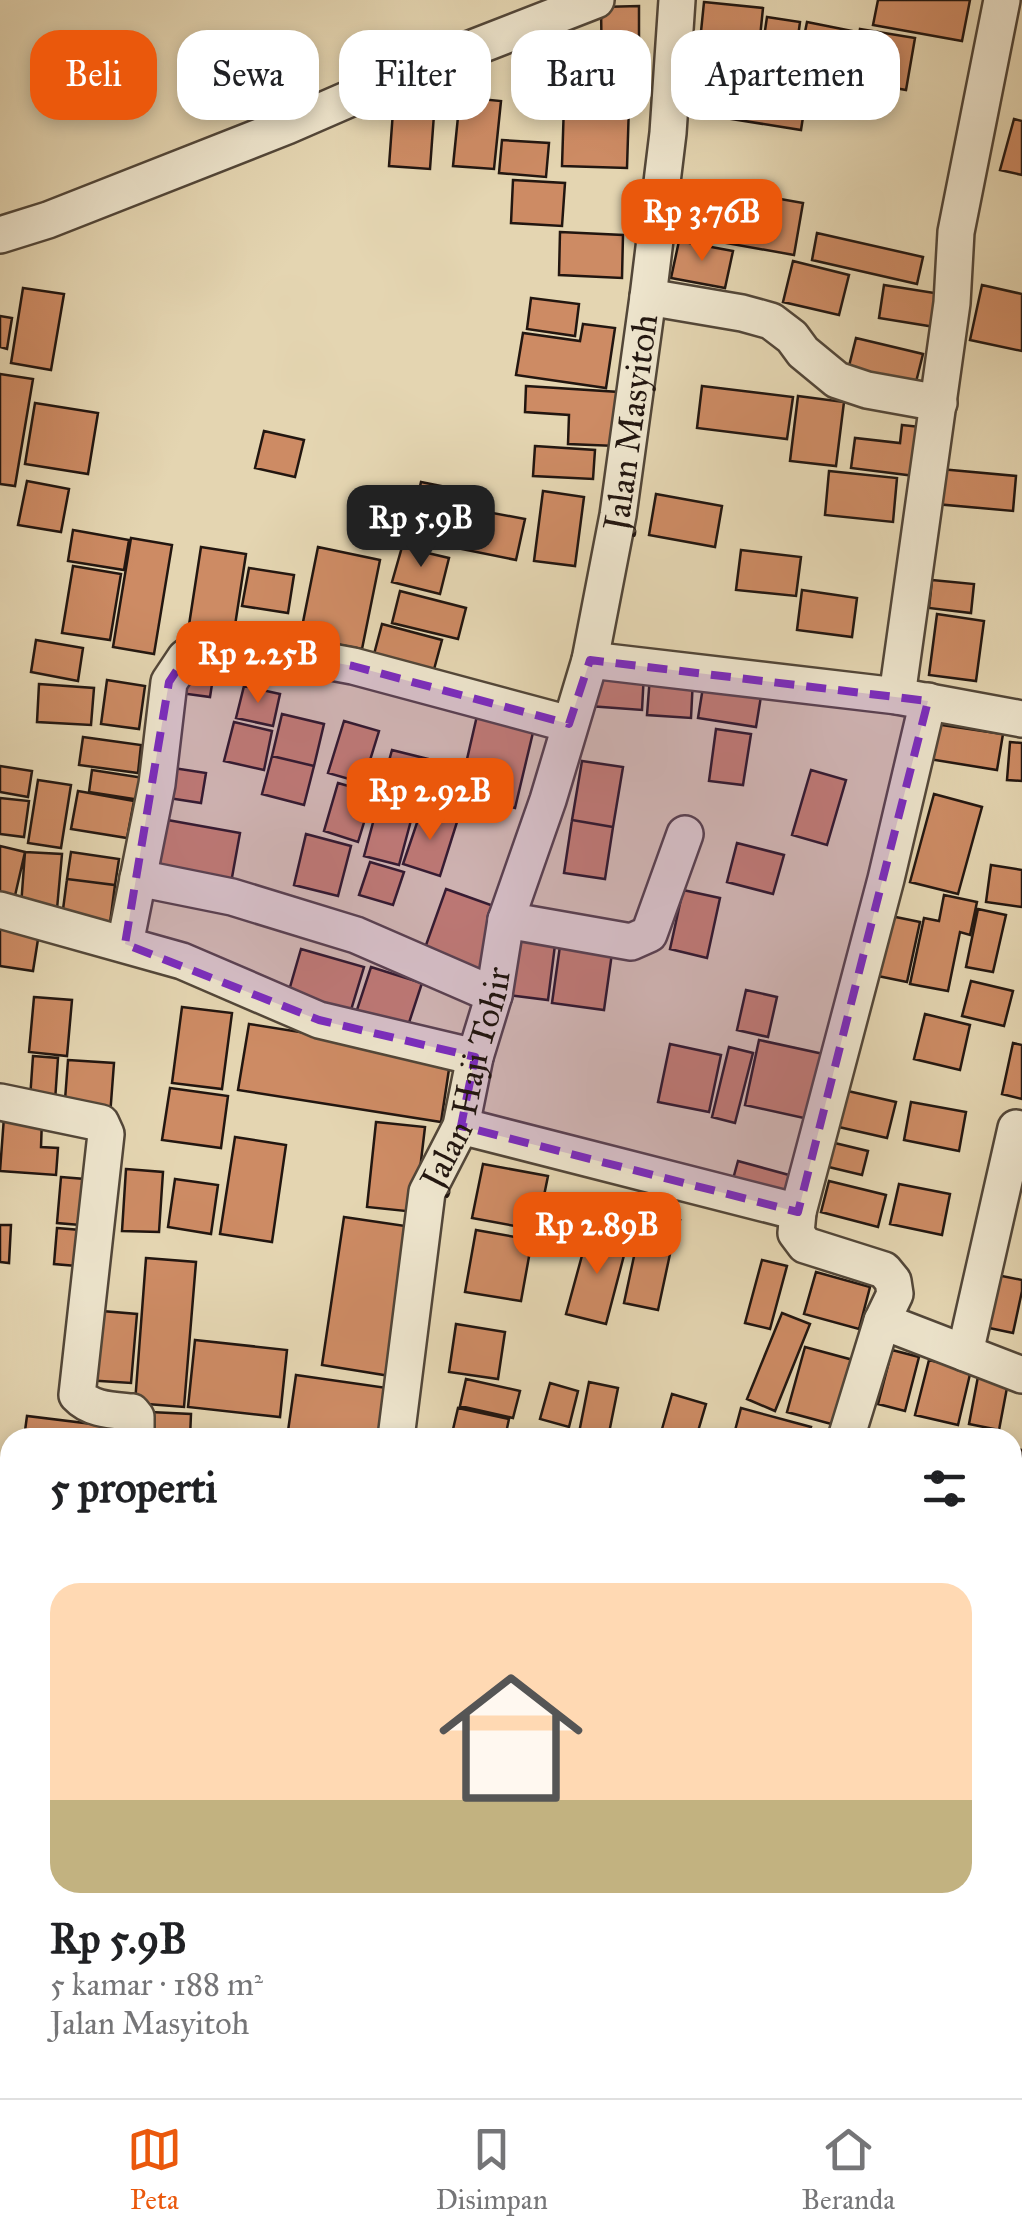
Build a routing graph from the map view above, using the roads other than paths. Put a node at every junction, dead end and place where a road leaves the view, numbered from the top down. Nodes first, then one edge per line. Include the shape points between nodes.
1 (596, 0) edge
2 (678, 0) edge
3 (1002, 0) edge
4 (0, 235) edge
5 (648, 296) junction
6 (938, 403) junction
7 (590, 660) junction
8 (913, 699) junction
9 (1022, 719) edge
10 (569, 724) junction
11 (684, 834) dead end
12 (138, 878) junction
13 (0, 910) edge
14 (506, 920) junction
15 (125, 944) junction
16 (494, 995) junction
17 (475, 1057) junction
18 (0, 1102) edge
19 (461, 1126) junction
20 (1016, 1128) dead end
21 (798, 1212) junction
22 (882, 1321) junction
23 (965, 1353) junction
24 (1022, 1375) edge
25 (136, 1428) edge
26 (397, 1428) edge
27 (849, 1428) edge

1 - 4 street
2 - 5 street, Jalan Masyitoh
3 - 6 street via 956,232
5 - 6 street via 771,321 837,380
5 - 7 street, Jalan Masyitoh
6 - 8 street
7 - 8 street
7 - 10 street, Jalan Masyitoh
8 - 9 street
8 - 21 street via 886,879
10 - 12 street via 353,666 224,642 199,647 169,682
10 - 14 street, Jalan Haji Tohir
11 - 14 street via 649,934 631,942
12 - 15 street
12 - 16 street via 232,897 356,935
13 - 15 street
14 - 16 street, Jalan Haji Tohir
15 - 17 street via 319,1020
16 - 17 street, Jalan Haji Tohir
17 - 19 street, Jalan Haji Tohir
18 - 25 street via 101,1124 106,1134 76,1395 94,1407 132,1412
19 - 21 street
19 - 26 street, Jalan Haji Tohir via 427,1192
20 - 23 street
21 - 22 street via 796,1233 804,1246 884,1270 893,1281 895,1294
22 - 23 street
22 - 27 street
23 - 24 street

